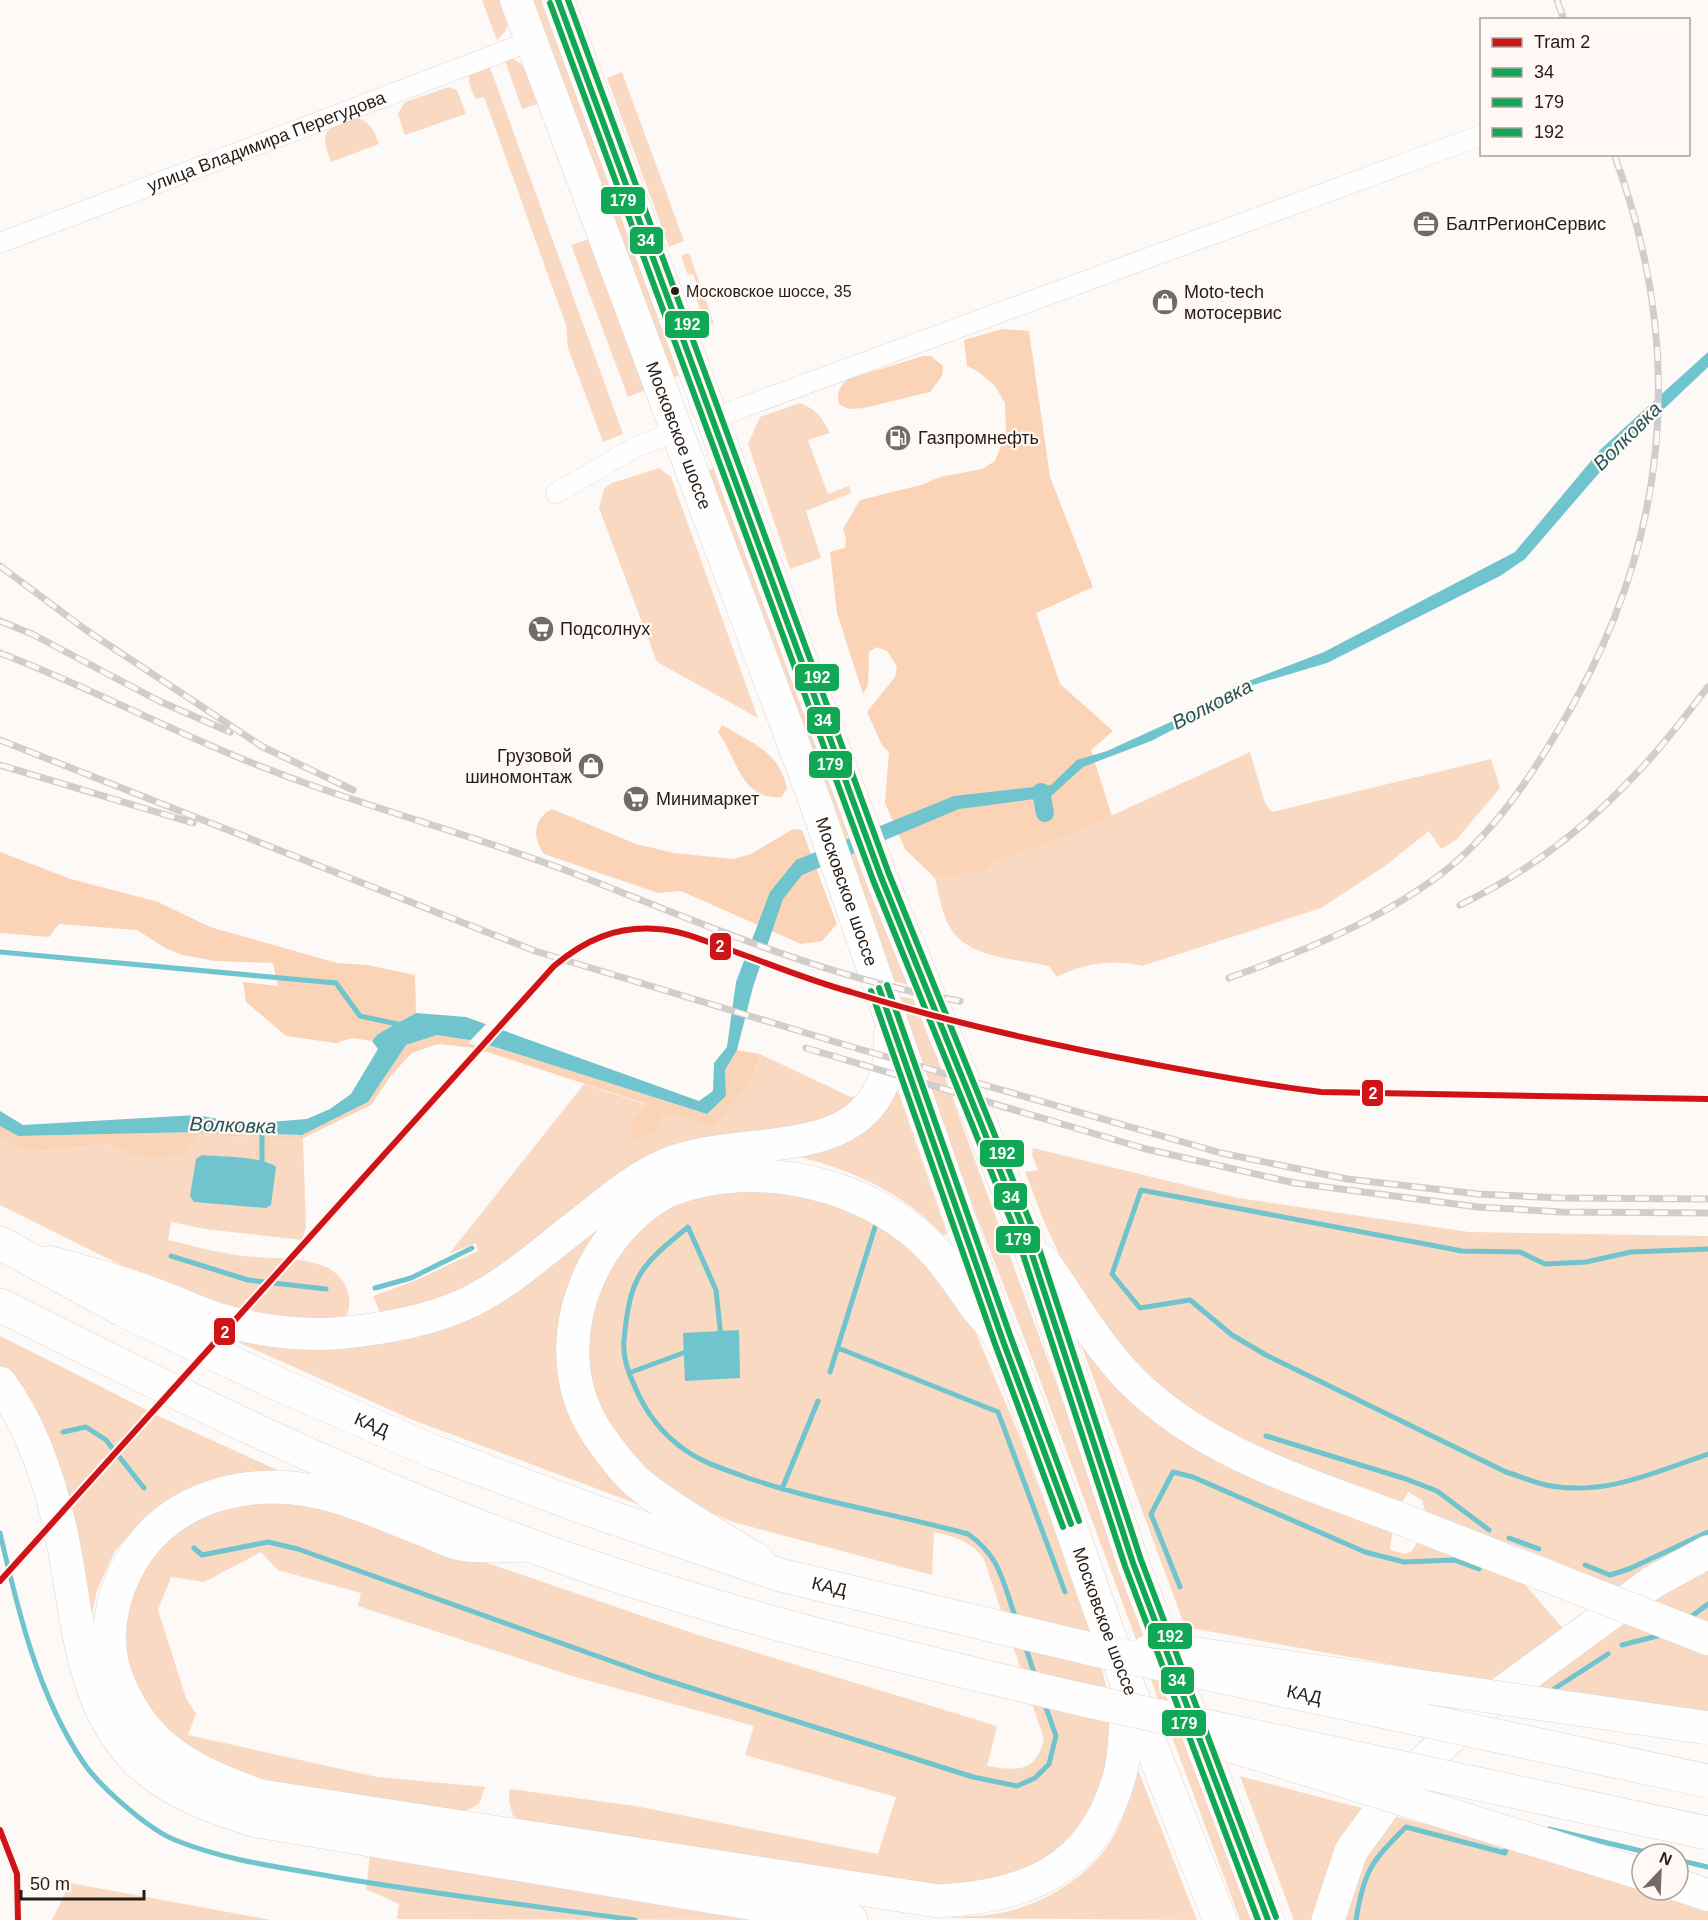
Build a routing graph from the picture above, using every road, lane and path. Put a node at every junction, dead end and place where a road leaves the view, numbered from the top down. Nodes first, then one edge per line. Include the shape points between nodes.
1 (516, 0) edge
2 (558, 0) edge
3 (531, 41) junction
4 (1480, 136) edge
5 (0, 243) edge
6 (711, 419) junction
7 (676, 432) junction
8 (556, 493) dead end
9 (889, 1018) junction
10 (1024, 1230) junction
11 (7, 1247) edge
12 (0, 1305) edge
13 (1003, 1341) junction
14 (0, 1383) edge
15 (529, 1545) junction
16 (1708, 1552) edge
17 (780, 1575) junction
18 (1708, 1639) edge
19 (1091, 1649) junction
20 (1128, 1687) junction
21 (1084, 1700) junction
22 (1708, 1728) edge
23 (1708, 1781) edge
24 (1708, 1833) edge
25 (1630, 1870) edge
26 (1690, 1890) edge
27 (1708, 1895) edge
28 (851, 1920) edge
29 (1220, 1920) edge
30 (1268, 1920) edge
31 (1328, 1920) edge

1 - 3 main road, Московское шоссе
2 - 6 main road, Московское шоссе
3 - 5 street, улица Владимира Перегудова
3 - 7 main road, Московское шоссе
4 - 6 street
6 - 7 main road
6 - 10 main road, Московское шоссе via 881,877
7 - 8 street via 638,446
7 - 9 main road, Московское шоссе via 825,830
9 - 11 main road via 888,1070 880,1090 853,1120 816,1138 732,1147 664,1165 630,1184 516,1273 464,1304 415,1322 338,1333 285,1332 224,1321 142,1289
9 - 13 main road, Московское шоссе
10 - 18 main road, bridge via 1130,1379 1200,1434 1273,1471
10 - 30 main road, Московское шоссе via 1133,1563
11 - 17 highway, КАД via 206,1350 432,1451
12 - 15 highway via 310,1455
13 - 17 highway via 935,1252 905,1225 844,1194 780,1177 718,1178 669,1191 629,1219 599,1254 576,1310 572,1333 579,1396 596,1432 641,1486
13 - 20 highway, Московское шоссе
14 - 28 highway via 27,1426 50,1490 84,1660 98,1707 123,1744 150,1772 217,1809 257,1821
15 - 20 highway via 461,1544 315,1491 269,1487 215,1495 180,1510 154,1531 138,1551 112,1604 110,1659 122,1694 155,1741 199,1772 261,1796 938,1900 976,1899 1006,1892 1058,1871 1086,1844 1119,1778
15 - 21 highway via 733,1613
16 - 31 highway via 1653,1582 1484,1706 1399,1785 1352,1851
17 - 19 highway, КАД
19 - 22 highway, bridge via 1197,1654
19 - 23 highway, КАД, bridge
20 - 29 highway, Московское шоссе
21 - 24 highway, bridge
21 - 25 main road, bridge
26 - 27 main road

